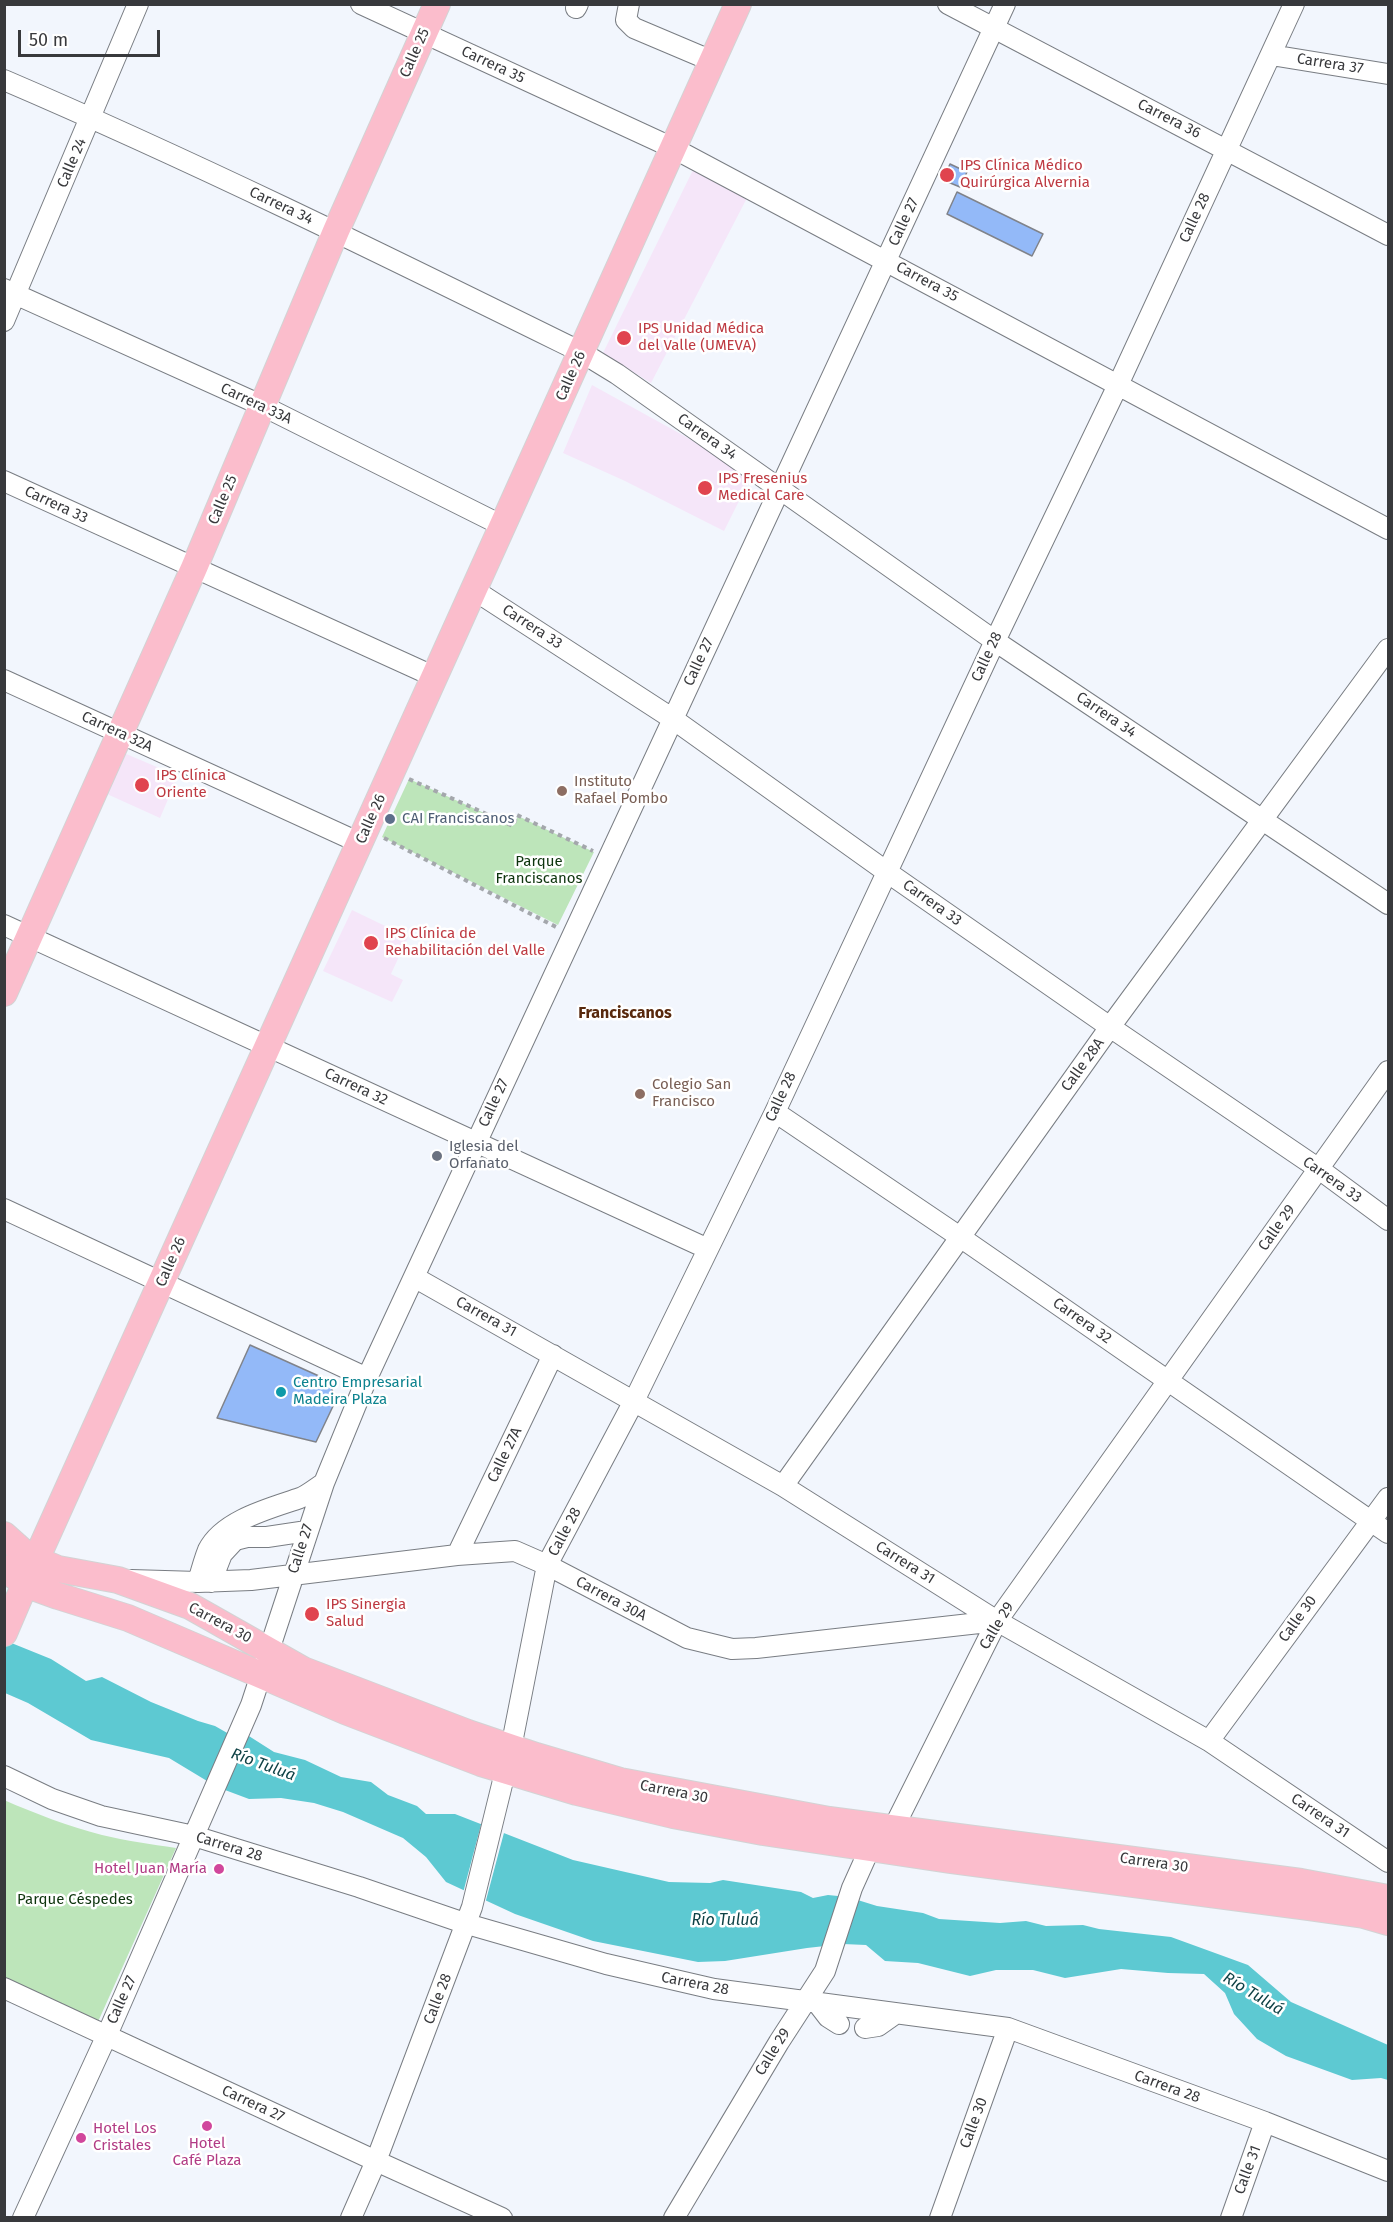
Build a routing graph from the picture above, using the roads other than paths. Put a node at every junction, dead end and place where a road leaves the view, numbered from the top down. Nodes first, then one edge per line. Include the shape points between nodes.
1 (138, 4) edge
2 (361, 4) edge
3 (437, 4) edge
4 (629, 4) edge
5 (738, 4) edge
6 (948, 4) edge
7 (1005, 4) edge
8 (1294, 4) edge
9 (994, 28) junction
10 (424, 34) junction
11 (1271, 55) junction
12 (712, 61) junction
13 (1389, 74) edge
14 (4, 80) edge
15 (91, 117) junction
16 (673, 148) junction
17 (1227, 149) junction
18 (336, 231) junction
19 (1389, 235) edge
20 (886, 260) junction
21 (11, 291) edge
22 (4, 321) edge
23 (581, 352) junction
24 (1118, 385) junction
25 (263, 406) junction
26 (4, 481) edge
27 (780, 489) junction
28 (503, 526) junction
29 (1389, 530) edge
30 (194, 568) junction
31 (474, 590) junction
32 (995, 641) junction
33 (1389, 649) edge
34 (435, 677) junction
35 (4, 680) edge
36 (673, 719) junction
37 (120, 734) junction
38 (1261, 820) junction
39 (363, 836) junction
40 (887, 872) junction
41 (1389, 904) edge
42 (4, 925) edge
43 (31, 937) junction
44 (4, 993) edge
45 (1110, 1028) junction
46 (268, 1046) junction
47 (1389, 1071) edge
48 (775, 1112) junction
49 (476, 1142) junction
50 (1319, 1169) junction
51 (4, 1209) edge
52 (1389, 1220) edge
53 (960, 1237) junction
54 (708, 1249) junction
55 (414, 1276) junction
56 (162, 1282) junction
57 (553, 1355) junction
58 (367, 1378) junction
59 (1168, 1381) junction
60 (634, 1401) junction
61 (324, 1483) junction
62 (783, 1486) junction
63 (1389, 1498) edge
64 (1371, 1520) junction
65 (307, 1531) junction
66 (1389, 1533) edge
67 (4, 1535) edge
68 (457, 1555) junction
69 (37, 1560) junction
70 (547, 1565) junction
71 (4, 1568) edge
72 (293, 1574) junction
73 (118, 1580) junction
74 (205, 1582) junction
75 (25, 1584) junction
76 (997, 1621) junction
77 (9, 1623) edge
78 (270, 1650) junction
79 (261, 1676) junction
80 (1209, 1741) junction
81 (508, 1759) junction
82 (4, 1776) edge
83 (893, 1829) junction
84 (194, 1836) junction
85 (870, 1848) junction
86 (1389, 1862) edge
87 (1389, 1898) edge
88 (470, 1915) junction
89 (1389, 1922) edge
90 (4, 1988) edge
91 (812, 2003) junction
92 (895, 2014) junction
93 (839, 2024) dead end
94 (865, 2028) dead end
95 (1008, 2028) junction
96 (107, 2035) junction
97 (1265, 2122) junction
98 (376, 2161) junction
99 (1389, 2171) edge
100 (23, 2217) edge
101 (351, 2217) edge
102 (502, 2217) edge
103 (674, 2217) edge
104 (940, 2217) edge
105 (1231, 2217) edge

1 - 15 street, Calle 24
2 - 10 street, Carrera 35
3 - 10 main road, Calle 25
4 - 12 street via 626,20 634,28
5 - 12 main road, Calle 26
6 - 9 street, Carrera 36
7 - 9 street, Calle 27
8 - 11 street, Calle 28
9 - 17 street, Carrera 36
9 - 20 street, Calle 27
10 - 16 street, Carrera 35
10 - 18 main road, Calle 25
11 - 13 street, Carrera 37
11 - 17 street, Calle 28
12 - 16 main road, Calle 26
14 - 15 street, Carrera 34
15 - 18 street, Carrera 34
15 - 21 street, Calle 24
16 - 20 street, Carrera 35
16 - 23 main road, Calle 26
17 - 19 street, Carrera 36
17 - 24 street, Calle 28
18 - 23 street, Carrera 34
18 - 25 main road, Calle 25
20 - 24 street, Carrera 35
20 - 27 street, Calle 27
21 - 22 street, Calle 24
21 - 25 street, Carrera 33A
23 - 27 street, Carrera 34
23 - 28 main road, Calle 26
24 - 29 street, Carrera 35
24 - 32 street, Calle 28
25 - 28 street, Carrera 33A
25 - 30 main road, Calle 25
26 - 30 street, Carrera 33
27 - 32 street, Carrera 34
27 - 36 street, Calle 27
28 - 31 main road, Calle 26
30 - 34 street, Carrera 33
30 - 37 main road, Calle 25
31 - 34 main road, Calle 26
31 - 36 street, Carrera 33
32 - 38 street, Carrera 34
32 - 40 street, Calle 28
33 - 38 street, Calle 28A
34 - 39 main road, Calle 26
35 - 37 street, Carrera 32A
36 - 40 street, Carrera 33
36 - 49 street, Calle 27
37 - 39 street, Carrera 32A
37 - 43 main road, Calle 25
38 - 41 street, Carrera 34
38 - 45 street, Calle 28A
39 - 46 main road, Calle 26
40 - 45 street, Carrera 33
40 - 48 street, Calle 28
42 - 43 street, Carrera 32
43 - 44 main road, Calle 25
43 - 46 street, Carrera 32
45 - 50 street, Carrera 33
45 - 53 street, Calle 28A
46 - 49 street, Carrera 32
46 - 56 main road, Calle 26
47 - 50 street, Calle 29
48 - 53 street, Carrera 32
48 - 54 street, Calle 28
49 - 54 street, Carrera 32
49 - 55 street, Calle 27
50 - 52 street, Carrera 33
50 - 59 street, Calle 29
51 - 56 street
53 - 59 street, Carrera 32
53 - 62 street, Calle 28A
54 - 60 street, Calle 28
55 - 57 street, Carrera 31
55 - 58 street, Calle 27
56 - 58 street
56 - 69 main road, Calle 26
57 - 60 street, Carrera 31
57 - 68 street, Calle 27A
58 - 61 street, Calle 27
59 - 64 street, Carrera 32
59 - 76 street, Calle 29
60 - 62 street, Carrera 31
60 - 70 street, Calle 28
61 - 65 street, Calle 27
61 - 74 street via 302,1497 267,1507 219,1535 208,1550
62 - 76 street, Carrera 31
63 - 64 street, Calle 30
64 - 66 street, Carrera 32
64 - 80 street, Calle 30
65 - 72 street, Calle 27
65 - 74 street via 234,1540
67 - 69 main road, Carrera 30
68 - 70 street, Carrera 30A via 515,1551
68 - 72 street, Carrera 30A
69 - 73 main road, Carrera 30 via 72,1572
69 - 75 main road, Calle 26
70 - 76 street, Carrera 30A via 677,1633 732,1649
70 - 81 street, Calle 28
71 - 75 main road, Carrera 30
72 - 74 street, Carrera 30A
72 - 78 street, Calle 27
73 - 74 street, Carrera 30A
73 - 78 main road, Carrera 30 via 190,1606
75 - 77 main road, Calle 26
75 - 79 main road, Carrera 30 via 128,1618
76 - 80 street, Carrera 31
76 - 83 street, Calle 29
78 - 79 street, Calle 27
78 - 81 main road, Carrera 30 via 303,1670 432,1720
79 - 81 main road, Carrera 30 via 345,1711
79 - 84 street, Calle 27
80 - 86 street, Carrera 31
81 - 83 main road, Carrera 30 via 578,1769 777,1811
81 - 85 main road, Carrera 30 via 577,1792 729,1826
81 - 88 street, Calle 28
82 - 84 street, Carrera 28 via 101,1816
83 - 85 street, Calle 29
83 - 87 main road, Carrera 30 via 1301,1882
84 - 88 street, Carrera 28 via 359,1887
84 - 96 street, Calle 27
85 - 89 main road, Carrera 30 via 1309,1907
85 - 91 street, Calle 29 via 852,1887
88 - 91 street, Carrera 28 via 578,1956 686,1984
88 - 98 street, Calle 28
90 - 96 street, Carrera 27
91 - 92 street, Carrera 28
91 - 93 street
91 - 103 street, Calle 29 via 779,2042
92 - 94 street via 878,2026
92 - 95 street, Carrera 28
95 - 97 street, Carrera 28
95 - 104 street, Calle 30
96 - 98 street, Carrera 27
96 - 100 street, Calle 27
97 - 99 street, Carrera 28
97 - 105 street, Calle 31
98 - 101 street, Calle 28
98 - 102 street, Carrera 27

